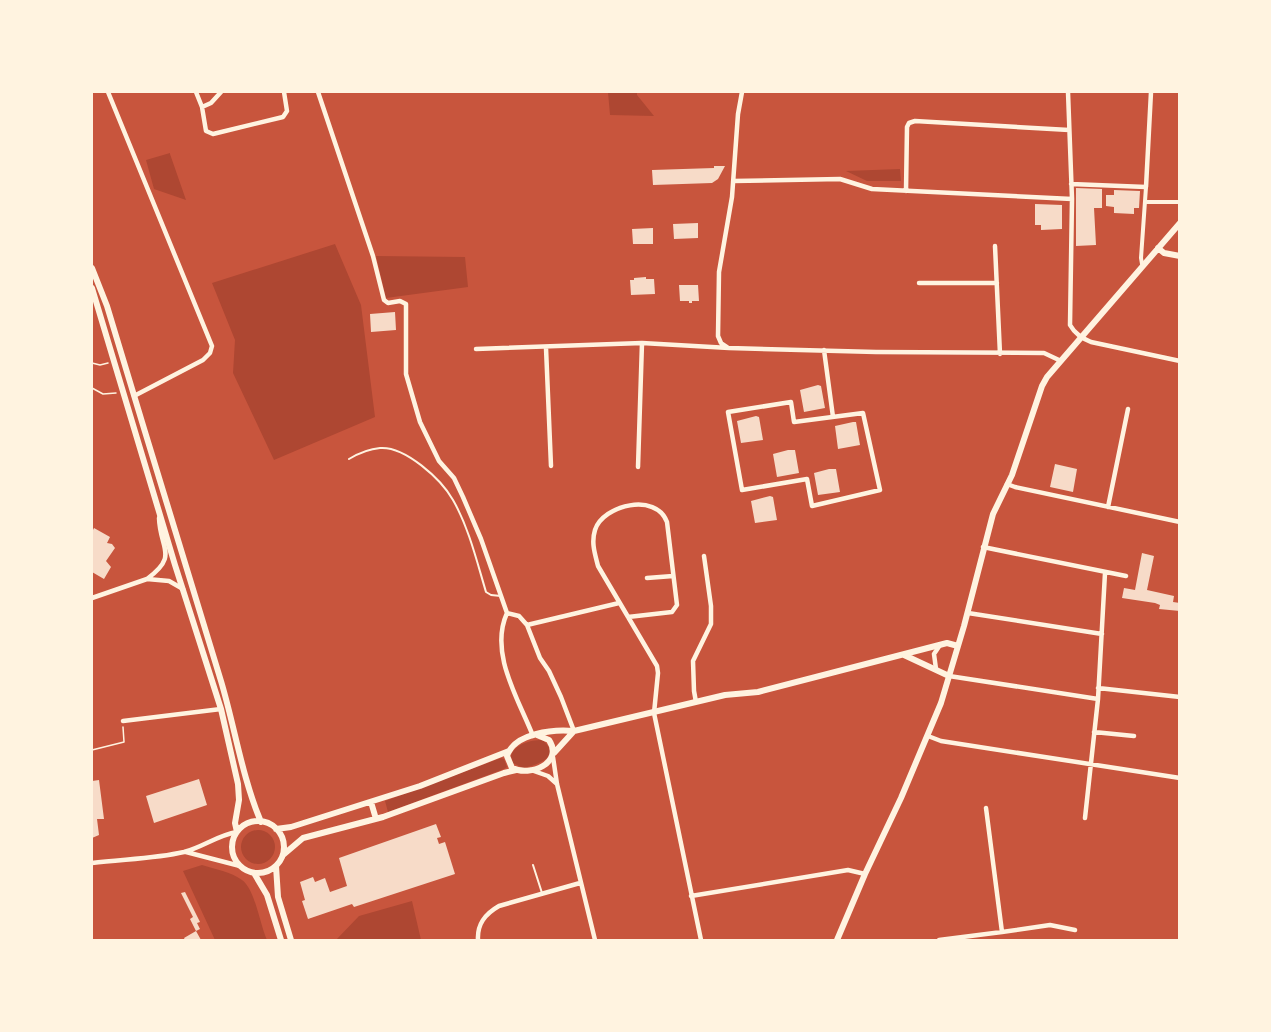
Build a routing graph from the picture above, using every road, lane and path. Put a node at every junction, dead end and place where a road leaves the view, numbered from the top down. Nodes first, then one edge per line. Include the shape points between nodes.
1 (108, 92) edge
2 (196, 92) edge
3 (220, 92) edge
4 (284, 92) edge
5 (318, 92) edge
6 (742, 92) edge
7 (1068, 92) edge
8 (1151, 92) edge
9 (202, 107) junction
10 (1069, 130) junction
11 (733, 181) junction
12 (1071, 184) junction
13 (1146, 187) junction
14 (906, 191) junction
15 (1072, 199) junction
16 (1145, 202) junction
17 (1179, 202) edge
18 (1179, 223) edge
19 (995, 246) dead end
20 (1158, 248) junction
21 (1179, 256) edge
22 (1142, 264) junction
23 (92, 268) edge
24 (919, 283) dead end
25 (997, 283) junction
26 (92, 288) edge
27 (1081, 338) junction
28 (642, 343) junction
29 (546, 348) junction
30 (729, 348) junction
31 (476, 350) dead end
32 (824, 350) junction
33 (1000, 354) junction
34 (114, 360) junction
35 (1061, 361) junction
36 (1179, 361) edge
37 (92, 363) edge
38 (92, 388) edge
39 (118, 392) dead end
40 (134, 396) junction
41 (1128, 408) dead end
42 (833, 417) junction
43 (349, 459) dead end
44 (551, 466) dead end
45 (638, 467) dead end
46 (1007, 484) junction
47 (1108, 507) junction
48 (159, 510) junction
49 (1179, 522) edge
50 (983, 547) junction
51 (704, 556) dead end
52 (1105, 573) junction
53 (673, 576) junction
54 (1126, 576) dead end
55 (647, 578) dead end
56 (147, 579) junction
57 (183, 589) junction
58 (501, 596) junction
59 (92, 598) edge
60 (619, 603) junction
61 (507, 613) junction
62 (968, 613) junction
63 (628, 617) junction
64 (527, 625) junction
65 (1102, 634) junction
66 (940, 645) junction
67 (958, 646) junction
68 (904, 655) junction
69 (936, 669) junction
70 (949, 676) junction
71 (1098, 688) junction
72 (1179, 697) edge
73 (1098, 699) junction
74 (696, 702) junction
75 (221, 709) junction
76 (654, 713) junction
77 (123, 721) joint
78 (574, 731) junction
79 (1094, 732) junction
80 (535, 735) junction
81 (928, 736) junction
82 (1134, 736) dead end
83 (92, 750) edge
84 (508, 751) junction
85 (553, 755) junction
86 (1090, 765) junction
87 (516, 770) junction
88 (531, 770) junction
89 (1179, 778) edge
90 (557, 784) junction
91 (371, 802) junction
92 (986, 808) dead end
93 (1085, 818) dead end
94 (376, 819) junction
95 (261, 822) junction
96 (276, 829) junction
97 (237, 832) junction
98 (183, 852) junction
99 (283, 855) junction
100 (92, 863) edge
101 (533, 865) dead end
102 (240, 866) junction
103 (276, 866) junction
104 (254, 873) junction
105 (865, 874) junction
106 (580, 882) junction
107 (542, 893) junction
108 (691, 896) junction
109 (1075, 930) dead end
110 (1002, 932) junction
111 (281, 940) edge
112 (291, 940) edge
113 (478, 940) edge
114 (595, 940) edge
115 (701, 940) edge
116 (837, 940) edge
117 (939, 940) edge

1 - 40 street via 212,346 203,360
2 - 9 street
3 - 9 street
4 - 9 street via 287,111 283,117 213,134 206,131
5 - 58 street via 384,300 406,304 406,374 420,422 463,497
6 - 11 street
7 - 10 street
8 - 13 street
10 - 12 street
10 - 14 street via 909,123
11 - 14 street via 840,179 872,189
11 - 30 street via 719,282 718,336
12 - 13 street
12 - 15 street
13 - 16 street
14 - 15 street
15 - 27 street via 1070,318 1073,331
16 - 17 street
16 - 22 street
18 - 20 street
19 - 25 street
20 - 21 street
20 - 22 street
22 - 27 street
23 - 40 street
24 - 25 street
25 - 33 street
26 - 34 street
27 - 35 street
27 - 36 street
28 - 29 street
28 - 30 street
28 - 45 street
29 - 31 street
29 - 44 street
30 - 32 street
32 - 33 street
32 - 42 street
33 - 35 street via 1044,353
34 - 37 path via 100,365
34 - 48 street
35 - 46 street via 1042,386
38 - 39 path via 103,394
40 - 95 street
41 - 47 street
42 - 42 street via 794,422 791,402 728,412 742,490 807,479 812,506 880,490 863,413
43 - 58 lane via 364,450 382,447 402,452 428,470 452,498 486,592
46 - 47 street
46 - 50 street
47 - 49 street
48 - 56 street via 166,557 160,569
48 - 57 street
50 - 52 street
50 - 62 street
51 - 74 street via 711,624 693,662
52 - 54 street
52 - 65 street
53 - 55 street
53 - 60 street via 667,522 657,508 636,504 605,516 593,540 598,566
53 - 63 street via 675,610
56 - 57 street via 169,581
56 - 59 street
57 - 75 street
58 - 61 street
60 - 63 street
60 - 64 street
61 - 64 street via 519,616
61 - 80 street via 501,635 503,664
62 - 65 street
62 - 67 street
63 - 76 street via 657,666
64 - 78 street
65 - 71 street
66 - 67 street
66 - 68 street
66 - 69 street via 934,654
67 - 70 street
68 - 69 street
68 - 74 street via 758,692
69 - 70 street
70 - 73 street
70 - 81 street
71 - 72 street
71 - 73 street
73 - 79 street
74 - 76 street
75 - 77 street
75 - 97 street via 238,784
76 - 78 street
76 - 108 street
77 - 83 path via 124,742
78 - 80 street
78 - 85 street
79 - 82 street
79 - 86 street
80 - 84 street via 516,742
80 - 85 street via 549,740
81 - 86 street
81 - 105 street
84 - 87 street via 509,764
84 - 91 street
85 - 88 street via 548,763
85 - 90 street
86 - 89 street
86 - 93 street
87 - 88 street
87 - 94 street
88 - 90 street
90 - 106 street
91 - 94 street
91 - 96 street
92 - 110 street
94 - 99 street via 303,838
95 - 96 street
95 - 97 street via 247,824
96 - 99 street via 283,841
97 - 98 street
97 - 102 street via 232,854
98 - 100 street
98 - 102 street
99 - 103 street
101 - 107 lane
102 - 104 street
103 - 104 street
103 - 112 street via 278,897
104 - 111 street via 267,895
105 - 108 street via 848,870
105 - 116 street
106 - 107 street
106 - 114 street
107 - 113 street via 489,912 482,920
108 - 115 street
109 - 110 street via 1050,925
110 - 117 street

